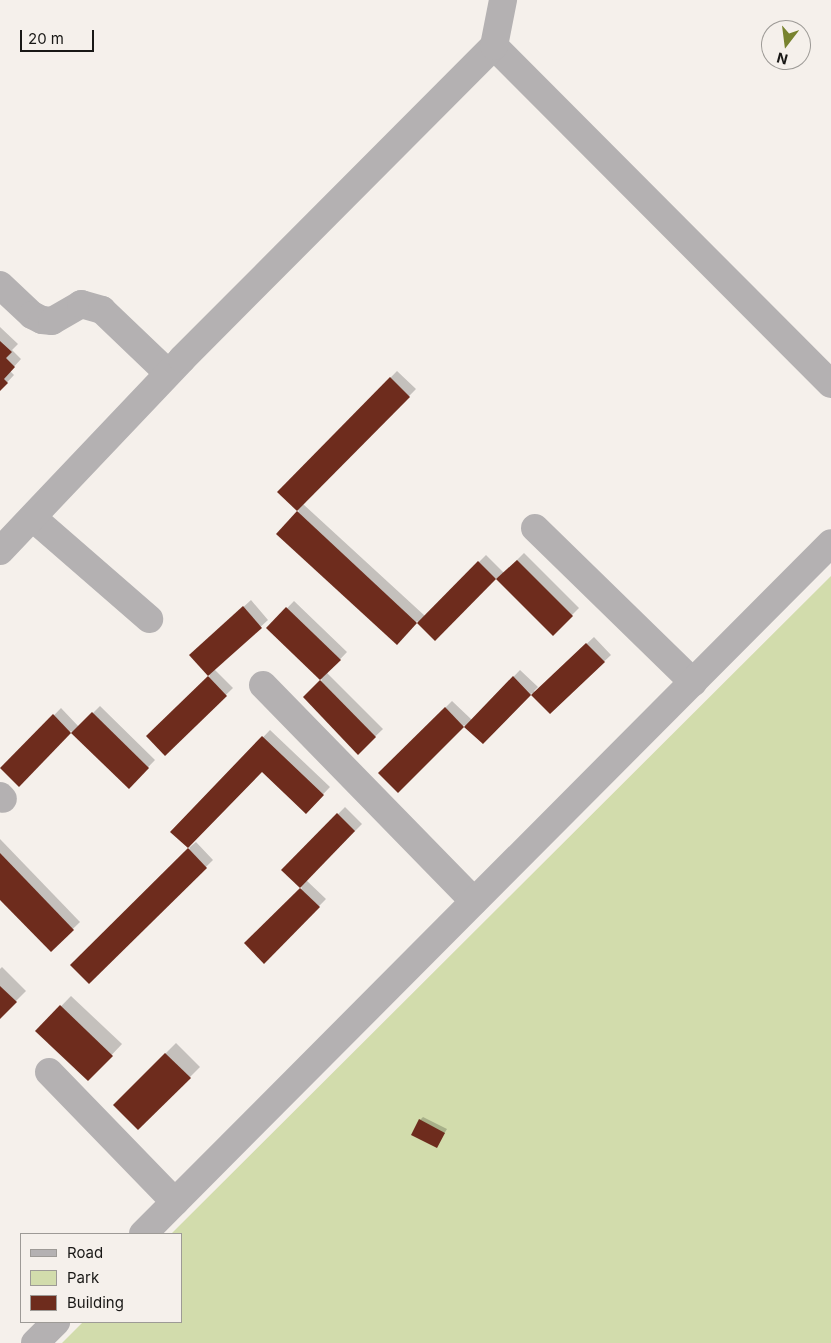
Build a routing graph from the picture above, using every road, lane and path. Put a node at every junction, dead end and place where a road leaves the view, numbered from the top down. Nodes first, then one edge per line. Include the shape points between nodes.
1 (503, 0) edge
2 (494, 46) junction
3 (0, 285) edge
4 (168, 373) junction
5 (831, 384) edge
6 (33, 518) junction
7 (535, 528) dead end
8 (831, 543) edge
9 (0, 551) edge
10 (149, 619) dead end
11 (693, 682) junction
12 (263, 685) dead end
13 (474, 902) junction
14 (48, 1072) dead end
15 (175, 1202) junction
16 (144, 1233) edge
17 (55, 1323) edge
18 (34, 1343) edge

1 - 2 street
2 - 4 street
2 - 5 street
3 - 4 street via 32,315 42,320 52,322 81,304 102,310
4 - 6 street
6 - 9 street
6 - 10 street
7 - 11 street
8 - 11 street
11 - 13 street
12 - 13 street
13 - 15 street
14 - 15 street
15 - 16 street
17 - 18 street

